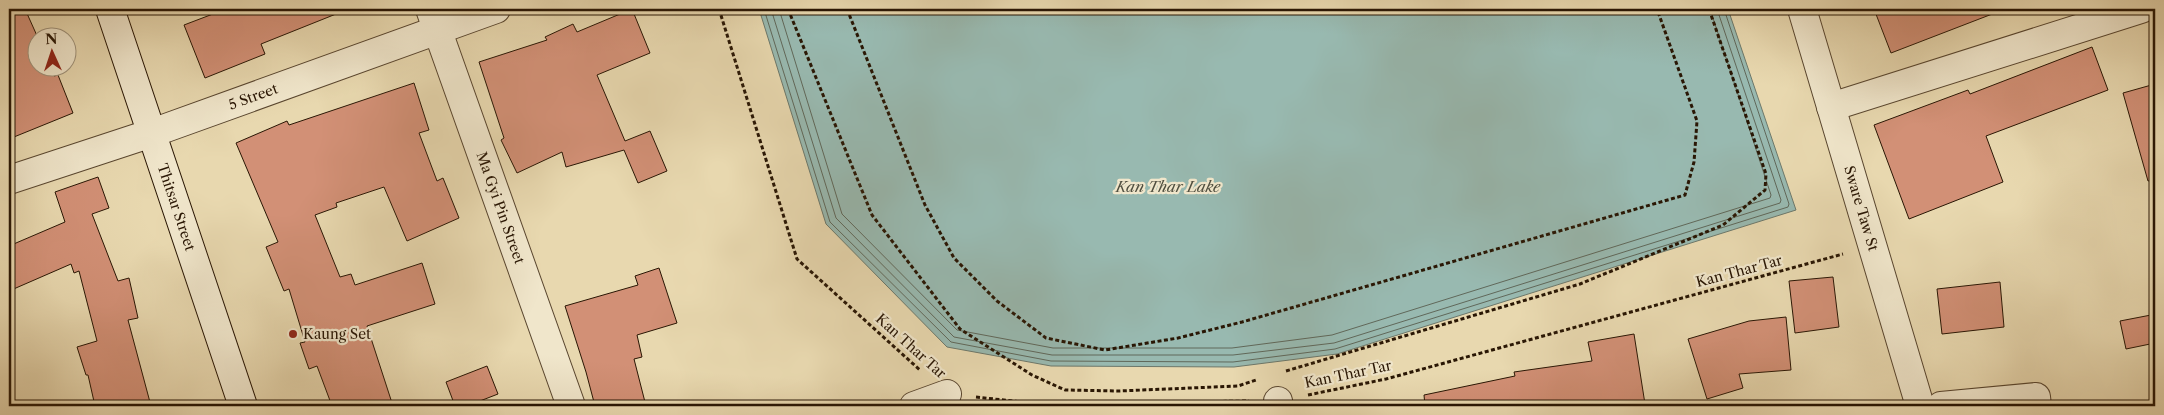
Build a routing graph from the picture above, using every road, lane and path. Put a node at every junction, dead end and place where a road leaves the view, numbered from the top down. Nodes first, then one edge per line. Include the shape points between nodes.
1 (110, 9) edge
2 (496, 9) edge
3 (719, 9) edge
4 (788, 9) edge
5 (847, 9) edge
6 (1656, 9) edge
7 (1710, 9) edge
8 (1802, 9) edge
9 (2141, 9) edge
10 (434, 20) edge
11 (1831, 107) junction
12 (152, 133) junction
13 (9, 180) edge
14 (1872, 246) junction
15 (1285, 372) dead end
16 (1257, 380) dead end
17 (947, 394) junction
18 (1278, 404) edge
19 (243, 406) edge
20 (571, 406) edge
21 (914, 406) edge
22 (1920, 406) edge
23 (1941, 406) edge
24 (2037, 406) edge

1 - 12 street, Thitsar Street
2 - 10 street, 5 Street
3 - 17 path, Kan Thar Tar via 797,259
4 - 16 path via 872,215 960,329 1032,375 1065,390 1238,386
5 - 6 path via 925,205 954,258 997,301 1046,338 1105,350 1178,338 1242,322 1685,195 1694,162 1697,122
7 - 15 path via 1766,174 1766,190 1723,225 1580,284
8 - 11 street, Sware Taw St
9 - 11 street
10 - 12 street, 5 Street
10 - 20 street, Ma Gyi Pin Street
11 - 14 street, Sware Taw St
12 - 13 street, 5 Street
12 - 19 street, Thitsar Street
14 - 18 path, Kan Thar Tar via 1386,378
14 - 22 street, Sware Taw St
17 - 18 path, Kan Thar Tar via 1040,404
17 - 21 street
23 - 24 street via 2036,397

